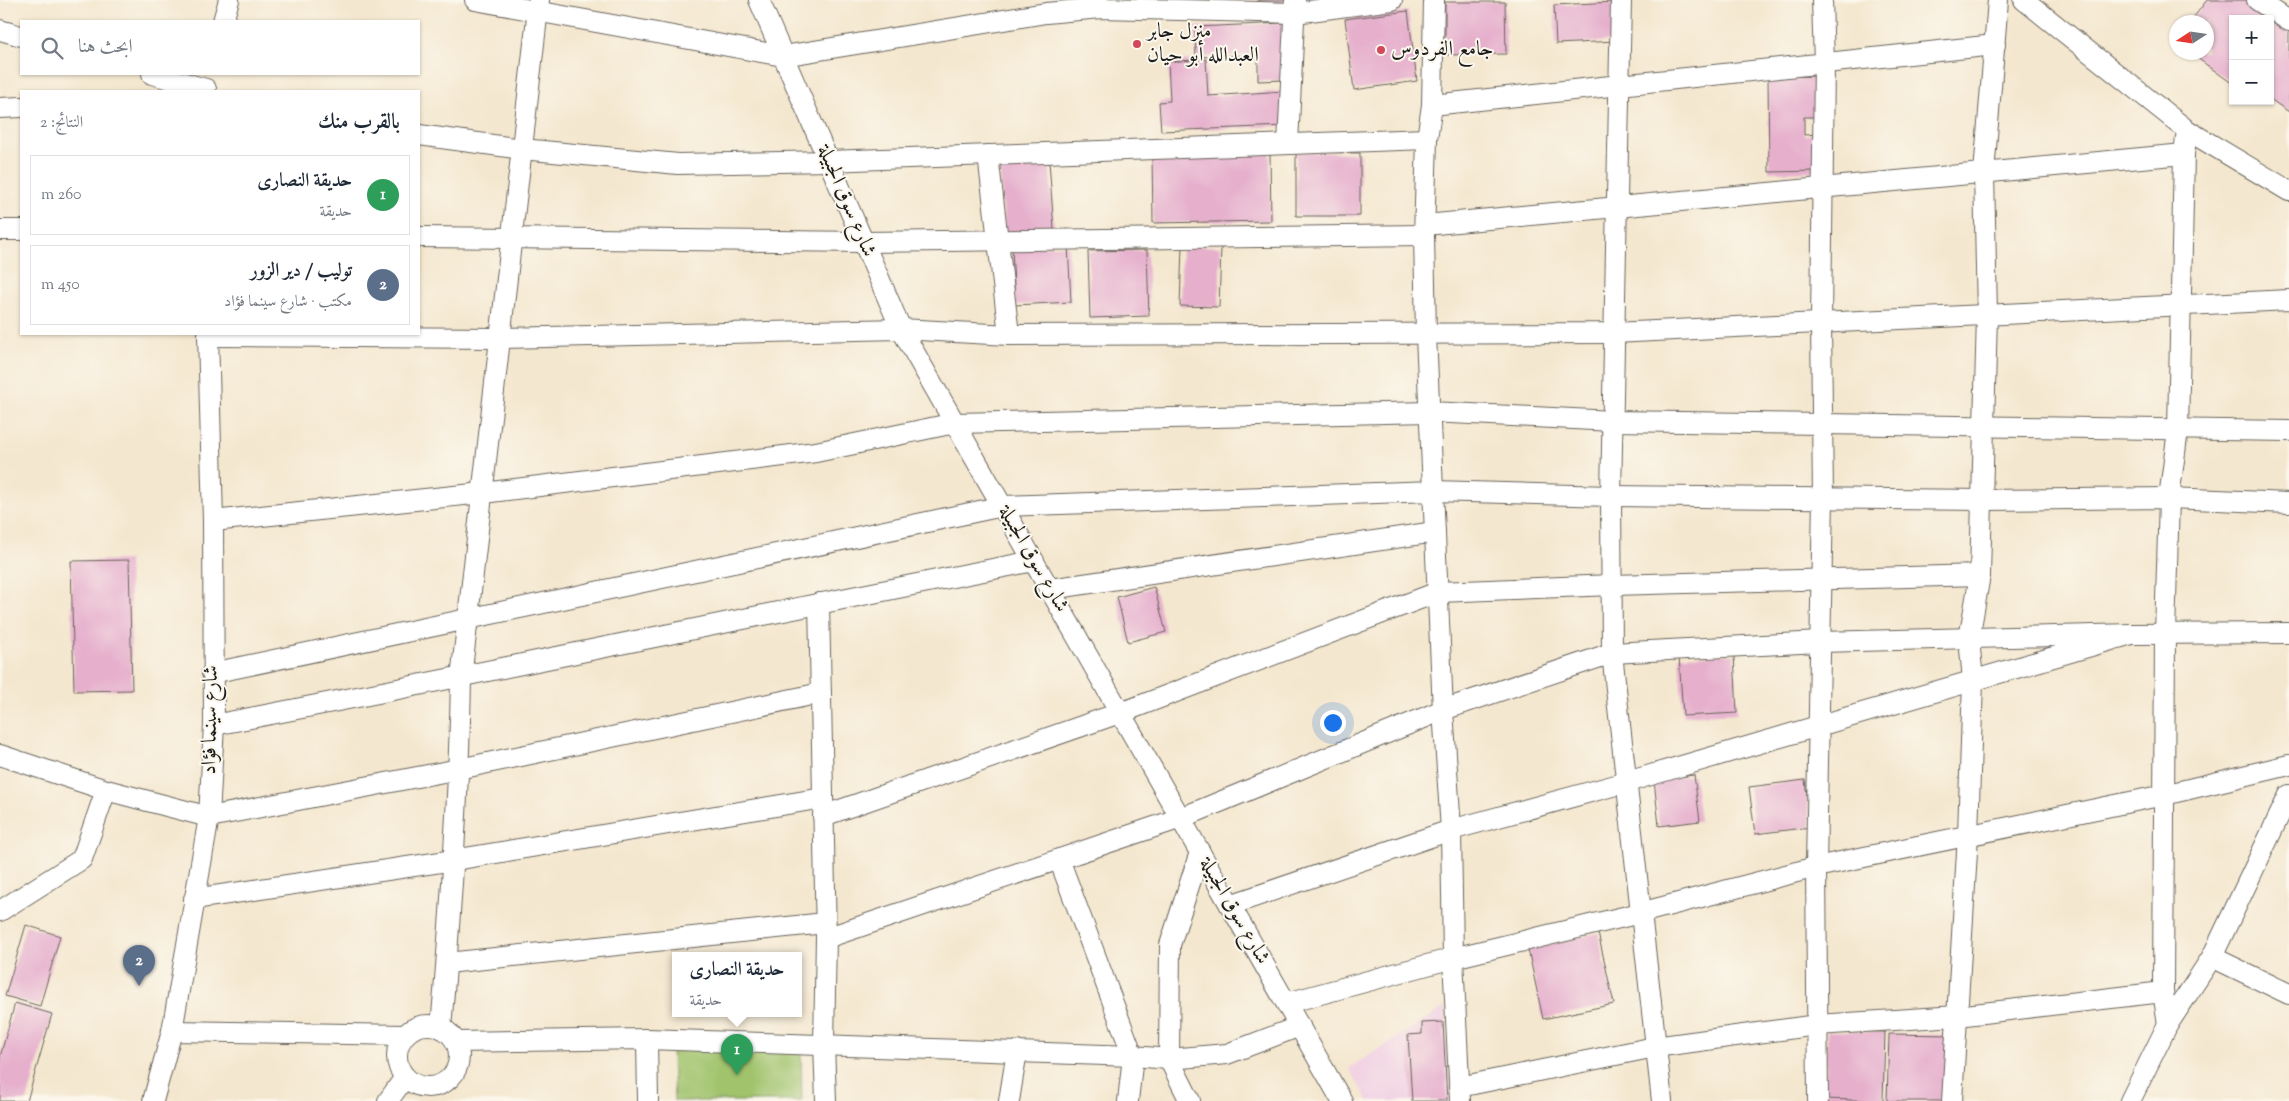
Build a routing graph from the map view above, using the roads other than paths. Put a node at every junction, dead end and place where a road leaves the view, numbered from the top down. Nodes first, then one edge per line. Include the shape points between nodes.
1 (229, 0) edge
2 (474, 0) edge
3 (759, 0) edge
4 (1392, 0) edge
5 (1434, 0) edge
6 (1621, 0) edge
7 (1822, 0) edge
8 (1998, 0) edge
9 (2024, 0) edge
10 (2257, 0) edge
11 (538, 6) edge
12 (1295, 6) edge
13 (223, 20) edge
14 (2289, 21) edge
15 (0, 30) edge
16 (20, 36) edge
17 (1995, 45) junction
18 (783, 56) junction
19 (1824, 63) junction
20 (157, 75) edge
21 (207, 85) edge
22 (1619, 85) junction
23 (1432, 105) junction
24 (20, 107) edge
25 (0, 108) edge
26 (2187, 130) junction
27 (420, 135) edge
28 (1427, 140) junction
29 (1288, 144) junction
30 (522, 149) junction
31 (2184, 154) junction
32 (988, 155) junction
33 (828, 161) junction
34 (1984, 173) junction
35 (1823, 188) junction
36 (2289, 191) edge
37 (1618, 207) junction
38 (0, 230) edge
39 (20, 230) edge
40 (1424, 230) junction
41 (420, 236) edge
42 (512, 238) junction
43 (998, 241) junction
44 (864, 242) junction
45 (2289, 300) edge
46 (2181, 305) junction
47 (1987, 314) junction
48 (1820, 323) junction
49 (901, 329) junction
50 (1614, 333) junction
51 (208, 335) edge
52 (1009, 335) junction
53 (1426, 335) junction
54 (500, 338) junction
55 (1430, 412) junction
56 (1613, 421) junction
57 (955, 423) junction
58 (1822, 425) junction
59 (1983, 425) junction
60 (2178, 430) junction
61 (2289, 431) edge
62 (1433, 491) junction
63 (483, 493) junction
64 (1611, 496) junction
65 (1823, 498) junction
66 (2169, 498) junction
67 (1983, 500) junction
68 (2289, 503) edge
69 (1003, 506) junction
70 (213, 521) junction
71 (1435, 532) junction
72 (1034, 561) junction
73 (1980, 576) junction
74 (1821, 580) junction
75 (1612, 585) junction
76 (1050, 589) junction
77 (1438, 592) junction
78 (819, 603) junction
79 (468, 619) junction
80 (2289, 633) edge
81 (2132, 634) junction
82 (2165, 634) junction
83 (1969, 639) junction
84 (1820, 642) junction
85 (1612, 653) junction
86 (212, 674) junction
87 (461, 678) junction
88 (1973, 680) junction
89 (820, 693) junction
90 (1443, 710) junction
91 (1121, 713) junction
92 (214, 725) junction
93 (1820, 725) junction
94 (0, 755) edge
95 (2289, 765) edge
96 (459, 769) junction
97 (1627, 782) junction
98 (106, 790) junction
99 (2164, 795) junction
100 (2289, 795) edge
101 (823, 807) junction
102 (209, 817) junction
103 (1181, 818) junction
104 (1451, 830) junction
105 (1968, 835) junction
106 (1200, 852) junction
107 (1059, 859) junction
108 (454, 860) junction
109 (1816, 867) junction
110 (194, 899) junction
111 (1230, 904) junction
112 (0, 911) edge
113 (1640, 913) junction
114 (825, 930) junction
115 (2212, 957) junction
116 (1453, 958) junction
117 (447, 962) junction
118 (2163, 992) junction
119 (2289, 994) edge
120 (1287, 1003) junction
121 (1957, 1016) junction
122 (2168, 1024) junction
123 (1817, 1025) junction
124 (1300, 1026) junction
125 (441, 1028) junction
126 (172, 1031) junction
127 (405, 1035) junction
128 (647, 1039) junction
129 (456, 1042) junction
130 (824, 1043) junction
131 (1655, 1047) junction
132 (1017, 1051) junction
133 (1133, 1056) junction
134 (1169, 1060) junction
135 (405, 1077) junction
136 (446, 1081) junction
137 (1460, 1094) edge
138 (154, 1101) edge
139 (388, 1101) edge
140 (445, 1101) edge
141 (648, 1101) edge
142 (826, 1101) edge
143 (1009, 1101) edge
144 (1128, 1101) edge
145 (1190, 1101) edge
146 (1342, 1101) edge
147 (1662, 1101) edge
148 (1818, 1101) edge
149 (1952, 1101) edge
150 (2130, 1101) edge

1 - 13 street
2 - 11 street
3 - 18 street, شارع سوق الجبيلة
4 - 12 street
5 - 23 street
6 - 22 street
7 - 19 street
8 - 17 street
9 - 26 street
10 - 14 street
11 - 18 street
11 - 30 street
12 - 18 street via 1101,8 1046,13
12 - 29 street
15 - 16 street
17 - 19 street
17 - 34 street
18 - 33 street, شارع سوق الجبيلة
19 - 22 street
19 - 35 street
20 - 21 street
22 - 23 street
22 - 37 street
23 - 28 street
24 - 25 street
26 - 31 street
26 - 36 street
27 - 30 street
28 - 29 street
28 - 40 street
29 - 32 street
30 - 33 street via 678,164
30 - 42 street
31 - 34 street
31 - 46 street
32 - 33 street
32 - 43 street
33 - 44 street, شارع سوق الجبيلة
34 - 35 street
34 - 47 street
35 - 37 street
35 - 48 street
37 - 40 street
37 - 50 street
38 - 39 street
40 - 43 street
40 - 53 street
41 - 42 street
42 - 44 street
42 - 54 street
43 - 44 street
43 - 52 street
44 - 49 street, شارع سوق الجبيلة
45 - 46 street
46 - 47 street
46 - 60 street
47 - 48 street
47 - 59 street
48 - 50 street
48 - 58 street
49 - 52 street
49 - 54 street
49 - 57 street, شارع سوق الجبيلة
50 - 53 street
50 - 56 street
51 - 54 street
51 - 70 street, شارع سينما فؤاد
52 - 53 street
53 - 55 street
54 - 63 street
55 - 56 street
55 - 57 street
55 - 62 street
56 - 58 street
56 - 64 street
57 - 63 street via 816,452
57 - 69 street, شارع سوق الجبيلة
58 - 59 street
58 - 65 street
59 - 60 street
59 - 67 street
60 - 61 street
60 - 66 street
62 - 64 street
62 - 69 street
62 - 71 street
63 - 70 street
63 - 79 street
64 - 65 street
64 - 75 street
65 - 67 street
65 - 74 street
66 - 67 street
66 - 68 street
66 - 82 street
67 - 73 street
69 - 72 street, شارع سوق الجبيلة
69 - 79 street
70 - 86 street, شارع سينما فؤاد
71 - 76 street
71 - 77 street
72 - 76 street, شارع سوق الجبيلة
72 - 78 street
73 - 74 street
73 - 83 street
74 - 75 street
74 - 84 street
75 - 77 street
75 - 85 street
76 - 91 street, شارع سوق الجبيلة
77 - 90 street
77 - 91 street
78 - 87 street
78 - 89 street
79 - 86 street
79 - 87 street
80 - 82 street
81 - 82 street
81 - 83 street
81 - 88 street
82 - 99 street
83 - 84 street
83 - 88 street
84 - 85 street
84 - 93 street
85 - 90 street
85 - 97 street
86 - 92 street, شارع سينما فؤاد
87 - 92 street
87 - 96 street
88 - 93 street
88 - 105 street
89 - 96 street
89 - 101 street
90 - 103 street
90 - 104 street
91 - 101 street
91 - 103 street, شارع سوق الجبيلة
92 - 102 street, شارع سينما فؤاد
93 - 97 street
93 - 109 street
94 - 98 street
95 - 99 street
96 - 102 street
96 - 108 street
97 - 104 street
97 - 113 street
98 - 102 street
98 - 112 street via 82,859
99 - 105 street
99 - 118 street
100 - 115 street
101 - 108 street
101 - 114 street
102 - 110 street, شارع سينما فؤاد
103 - 106 street, شارع سوق الجبيلة
103 - 107 street
104 - 111 street
104 - 116 street
105 - 109 street
105 - 121 street
106 - 111 street, شارع سوق الجبيلة
106 - 134 street via 1170,944
107 - 114 street
107 - 133 street
108 - 110 street
108 - 117 street
109 - 113 street
109 - 123 street
110 - 126 street, شارع سينما فؤاد
111 - 120 street, شارع سوق الجبيلة
113 - 116 street
113 - 131 street
114 - 117 street
114 - 130 street
115 - 119 street
115 - 122 street
116 - 120 street
116 - 137 street
117 - 125 street
118 - 121 street
118 - 122 street
120 - 124 street, شارع سوق الجبيلة
121 - 123 street
121 - 149 street
122 - 150 street
123 - 131 street
123 - 148 street
124 - 134 street via 1227,1054
124 - 146 street, شارع سوق الجبيلة
125 - 127 street via 422,1026
125 - 129 street
126 - 127 street
126 - 138 street, شارع سينما فؤاد
127 - 135 street via 397,1051 397,1061
128 - 129 street
128 - 130 street
128 - 141 street
129 - 136 street via 458,1063
130 - 132 street
130 - 142 street
131 - 137 street
131 - 147 street
132 - 133 street
132 - 143 street
133 - 134 street
133 - 144 street
134 - 145 street
135 - 136 street via 429,1087
135 - 139 street
136 - 140 street

